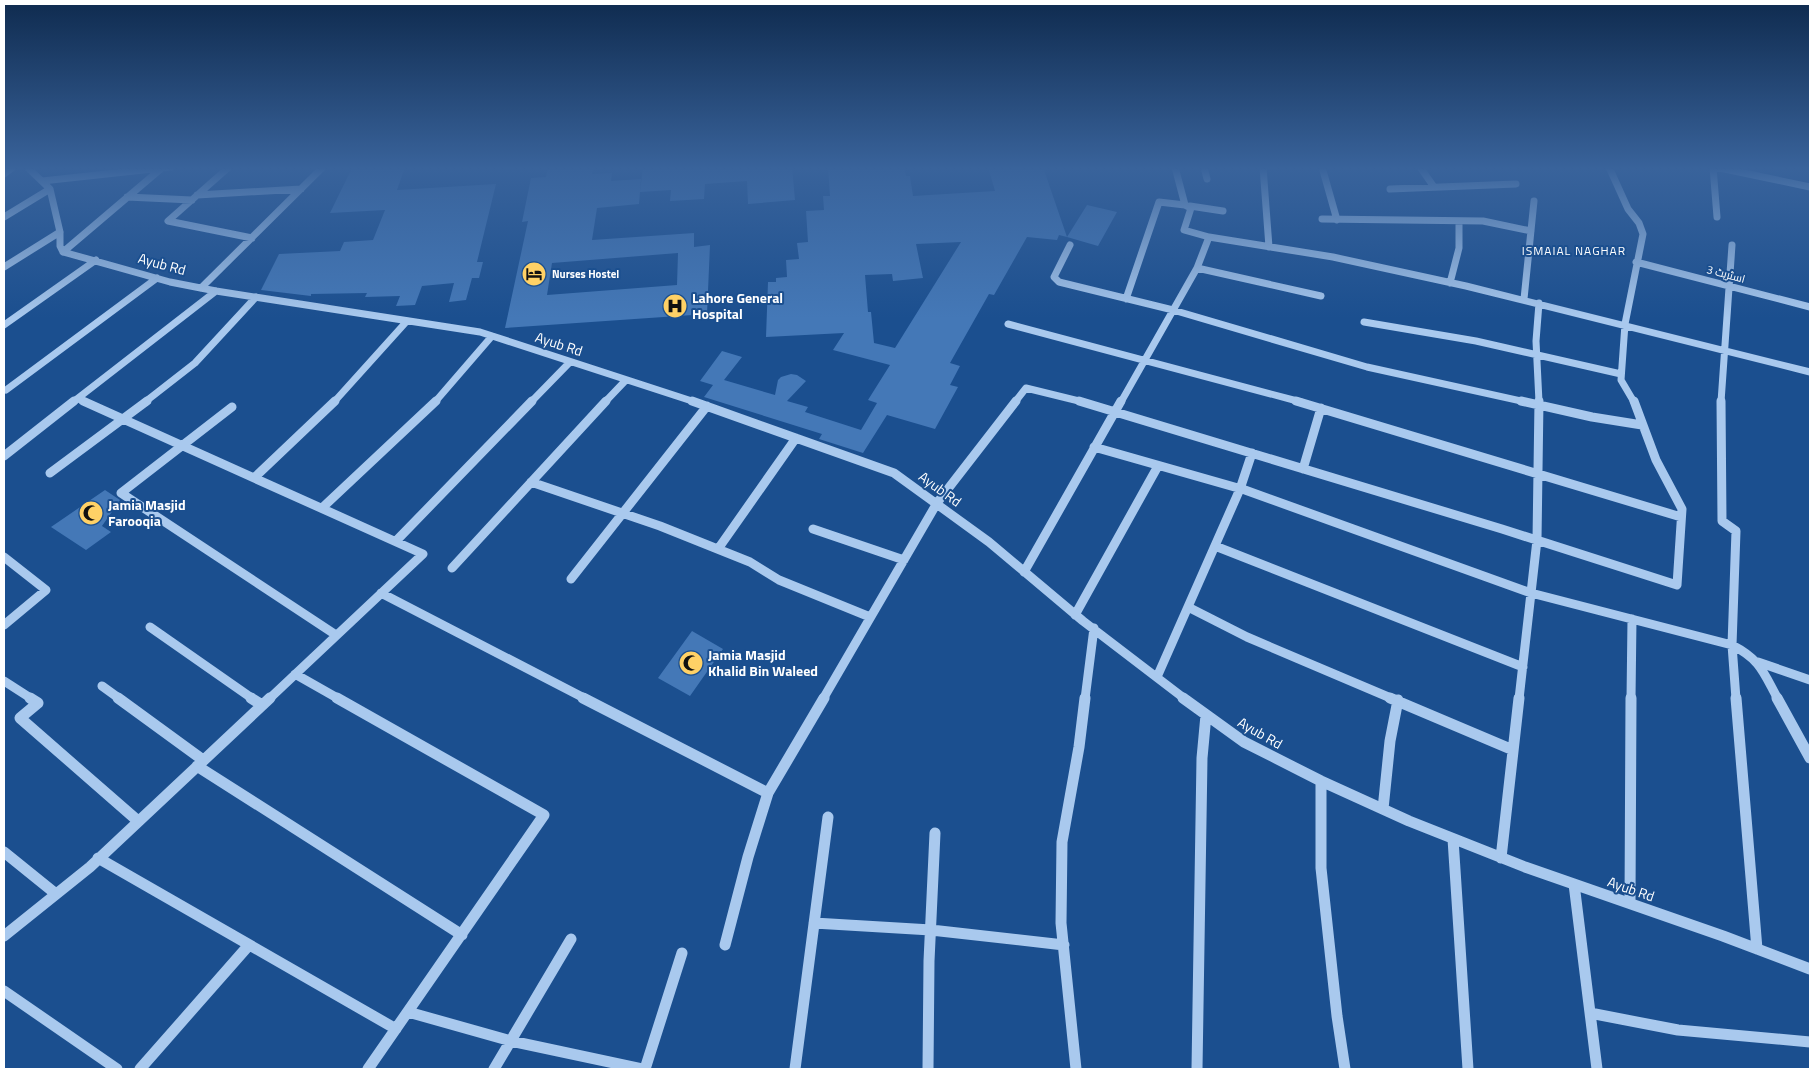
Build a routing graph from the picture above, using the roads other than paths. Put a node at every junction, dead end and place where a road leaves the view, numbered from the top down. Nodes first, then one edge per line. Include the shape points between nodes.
1 (57, 217) edge
2 (104, 217) edge
3 (172, 217) edge
4 (273, 217) edge
5 (1154, 217) edge
6 (1186, 217) edge
7 (1267, 217) edge
8 (1336, 217) edge
9 (1532, 217) edge
10 (1634, 217) edge
11 (1322, 219) dead end
12 (1337, 220) junction
13 (1459, 222) junction
14 (1531, 231) junction
15 (60, 232) junction
16 (1209, 237) junction
17 (252, 238) junction
18 (1070, 245) dead end
19 (1732, 245) dead end
20 (1269, 247) junction
21 (63, 252) junction
22 (96, 260) junction
23 (1636, 262) junction
24 (4, 267) edge
25 (1197, 268) junction
26 (157, 278) junction
27 (1450, 283) junction
28 (1728, 286) junction
29 (201, 288) junction
30 (216, 292) junction
31 (1321, 296) dead end
32 (256, 297) junction
33 (1126, 299) junction
34 (1524, 299) junction
35 (1538, 303) junction
36 (1810, 307) edge
37 (1173, 310) junction
38 (407, 321) junction
39 (1364, 322) dead end
40 (1008, 324) dead end
41 (1624, 324) junction
42 (4, 325) edge
43 (492, 336) junction
44 (1723, 349) junction
45 (1536, 354) junction
46 (1146, 359) junction
47 (570, 362) junction
48 (1810, 372) edge
49 (1621, 374) junction
50 (626, 380) junction
51 (6, 390) dead end
52 (78, 399) junction
53 (1539, 404) junction
54 (707, 406) junction
55 (232, 407) dead end
56 (1321, 408) junction
57 (1116, 412) junction
58 (124, 419) junction
59 (1642, 425) junction
60 (796, 438) junction
61 (182, 445) junction
62 (1094, 448) junction
63 (1252, 453) junction
64 (4, 456) edge
65 (1158, 466) junction
66 (1303, 469) junction
67 (50, 472) dead end
68 (1538, 474) junction
69 (254, 478) junction
70 (532, 482) junction
71 (1240, 489) junction
72 (937, 503) junction
73 (322, 508) junction
74 (624, 514) junction
75 (1681, 517) junction
76 (813, 529) dead end
77 (1537, 540) junction
78 (396, 541) junction
79 (1215, 546) junction
80 (718, 549) junction
81 (4, 557) edge
82 (904, 560) junction
83 (452, 568) dead end
84 (1024, 572) junction
85 (571, 579) dead end
86 (381, 593) junction
87 (1531, 593) junction
88 (1188, 607) junction
89 (1075, 614) junction
90 (870, 618) junction
91 (1632, 619) junction
92 (4, 625) edge
93 (150, 627) dead end
94 (1094, 628) junction
95 (336, 635) junction
96 (1732, 645) junction
97 (1758, 662) junction
98 (1522, 667) junction
99 (295, 674) junction
100 (1157, 677) junction
101 (1810, 680) edge
102 (4, 681) edge
103 (102, 686) dead end
104 (1398, 700) junction
105 (262, 705) junction
106 (1206, 715) junction
107 (1513, 750) junction
108 (1809, 755) edge
109 (200, 763) junction
110 (1321, 781) junction
111 (768, 793) junction
112 (1383, 809) junction
113 (828, 817) dead end
114 (138, 821) junction
115 (935, 833) dead end
116 (1453, 839) junction
117 (4, 852) edge
118 (98, 858) junction
119 (1501, 858) junction
120 (1574, 884) junction
121 (56, 894) junction
122 (1630, 903) junction
123 (814, 923) junction
124 (930, 930) junction
125 (462, 934) junction
126 (4, 936) edge
127 (571, 939) dead end
128 (249, 945) junction
129 (724, 945) dead end
130 (1064, 945) junction
131 (1757, 949) junction
132 (682, 953) dead end
133 (1810, 969) edge
134 (4, 991) edge
135 (408, 1012) junction
136 (1590, 1013) junction
137 (396, 1029) junction
138 (511, 1041) junction
139 (1810, 1042) edge
140 (117, 1069) edge
141 (140, 1069) edge
142 (368, 1069) edge
143 (494, 1069) edge
144 (644, 1069) edge
145 (795, 1069) edge
146 (928, 1069) edge
147 (1076, 1069) edge
148 (1197, 1069) edge
149 (1345, 1069) edge
150 (1468, 1069) edge
151 (1597, 1069) edge

1 - 15 street
2 - 21 street
3 - 17 street via 168,221
4 - 17 street
5 - 33 street
6 - 16 street via 1184,230
7 - 20 street
8 - 12 street
9 - 14 street
10 - 23 street via 1643,234
11 - 12 street
12 - 13 street
13 - 14 street via 1483,221
13 - 27 street via 1459,248
14 - 34 street
15 - 21 street
15 - 24 street
16 - 20 street
16 - 25 street
17 - 29 street
18 - 33 street via 1054,277 1056,280
19 - 28 street
20 - 27 street via 1349,260
21 - 22 street, Ayub Rd
22 - 26 street, Ayub Rd
22 - 42 street
23 - 28 street, اسٹریٹ 3
23 - 41 street
25 - 31 street
25 - 37 street
26 - 29 street, Ayub Rd
26 - 51 street
27 - 34 street
28 - 36 street, اسٹریٹ 3
28 - 44 street
29 - 30 street, Ayub Rd
30 - 32 street, Ayub Rd
30 - 52 street
32 - 38 street, Ayub Rd
32 - 58 street via 195,363
33 - 37 street
34 - 35 street
35 - 41 street
35 - 45 street
37 - 46 street
37 - 53 street via 1367,367
38 - 43 street, Ayub Rd
38 - 69 street via 343,394
39 - 45 street
40 - 46 street
41 - 44 street
41 - 49 street
43 - 47 street, Ayub Rd
43 - 73 street via 434,403
44 - 48 street
44 - 96 street via 1720,417 1722,521 1736,531
45 - 49 street
45 - 53 street
46 - 56 street
46 - 57 street
47 - 50 street, Ayub Rd
47 - 78 street
49 - 59 street via 1620,380 1634,402
50 - 54 street, Ayub Rd
50 - 70 street
52 - 58 street
52 - 64 street
53 - 59 street
53 - 68 street
54 - 60 street, Ayub Rd
54 - 74 street
55 - 61 street
56 - 66 street
56 - 68 street
57 - 62 street
57 - 63 street
57 - 72 street via 1024,389
58 - 61 street
58 - 67 street
59 - 75 street via 1656,460 1682,508
60 - 72 street, Ayub Rd via 894,473
60 - 80 street
61 - 69 street
61 - 95 street via 121,493
62 - 65 street
62 - 84 street
63 - 66 street
63 - 71 street
65 - 71 street
65 - 89 street
66 - 77 street
68 - 75 street
68 - 77 street
69 - 73 street
70 - 74 street
70 - 83 street
71 - 79 street
71 - 87 street
72 - 82 street
72 - 84 street, Ayub Rd
73 - 78 street
74 - 80 street
74 - 85 street
75 - 77 street via 1677,585
76 - 82 street
77 - 87 street
78 - 86 street via 423,554
79 - 88 street
79 - 98 street
80 - 90 street via 750,562 780,580
81 - 92 street via 46,590
82 - 90 street
84 - 89 street, Ayub Rd
86 - 95 street
86 - 111 street
87 - 91 street
87 - 98 street
88 - 100 street
88 - 104 street via 1247,638
89 - 94 street, Ayub Rd
90 - 111 street
91 - 96 street
91 - 122 street
93 - 105 street
94 - 100 street, Ayub Rd
94 - 130 street via 1080,747 1062,842 1061,923
95 - 99 street
96 - 97 street
96 - 131 street
97 - 101 street
97 - 108 street
98 - 107 street
99 - 105 street
99 - 125 street via 544,816
100 - 106 street, Ayub Rd
102 - 114 street via 38,703 20,718
103 - 109 street
104 - 107 street
104 - 112 street
105 - 109 street
106 - 110 street, Ayub Rd via 1244,742
106 - 148 street via 1202,768
107 - 119 street
109 - 114 street
109 - 125 street
110 - 112 street, Ayub Rd
110 - 149 street via 1321,868
111 - 129 street
112 - 116 street, Ayub Rd
113 - 123 street
114 - 118 street
115 - 124 street
116 - 119 street, Ayub Rd
116 - 150 street
117 - 121 street
118 - 121 street
118 - 128 street
119 - 120 street, Ayub Rd
120 - 122 street, Ayub Rd
120 - 136 street
121 - 126 street
122 - 131 street, Ayub Rd
123 - 124 street
123 - 145 street
124 - 130 street
124 - 146 street
125 - 135 street
127 - 138 street
128 - 137 street
128 - 141 street
130 - 147 street
131 - 133 street, Ayub Rd
132 - 144 street
134 - 140 street
135 - 137 street
135 - 138 street
136 - 139 street via 1678,1030
136 - 151 street
137 - 142 street
138 - 143 street
138 - 144 street

